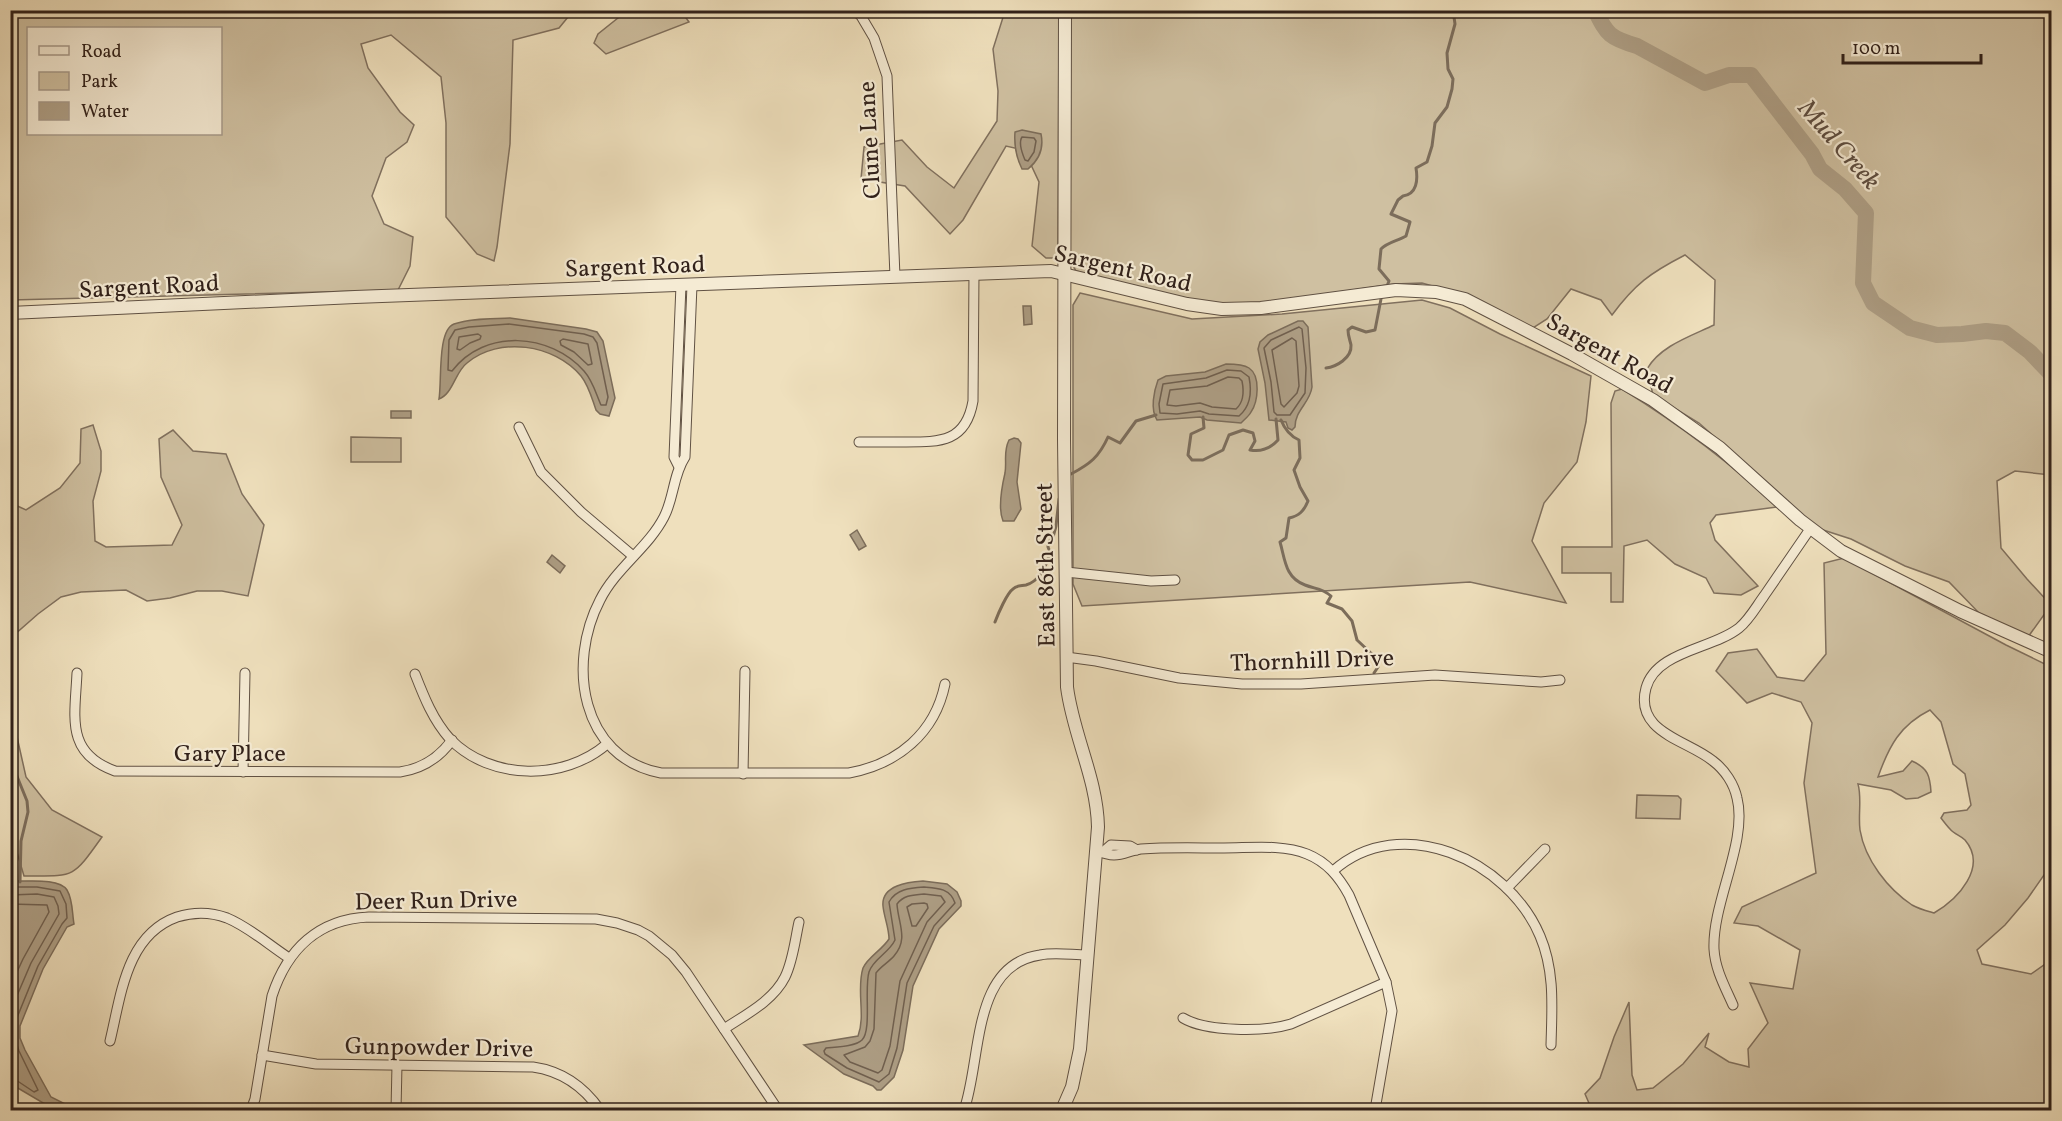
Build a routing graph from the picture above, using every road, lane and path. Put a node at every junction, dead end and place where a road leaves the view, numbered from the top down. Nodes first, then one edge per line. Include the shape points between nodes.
1 (855, 10) edge
2 (1065, 10) edge
3 (974, 273) junction
4 (1065, 274) junction
5 (895, 277) junction
6 (686, 285) junction
7 (10, 313) edge
8 (519, 427) dead end
9 (859, 442) dead end
10 (1810, 529) junction
11 (633, 556) junction
12 (1066, 572) junction
13 (1175, 580) dead end
14 (2052, 652) edge
15 (1066, 657) junction
16 (744, 671) dead end
17 (77, 674) dead end
18 (245, 674) dead end
19 (415, 674) dead end
20 (1560, 680) dead end
21 (945, 684) dead end
22 (452, 740) junction
23 (607, 744) junction
24 (243, 772) junction
25 (743, 774) junction
26 (1545, 849) dead end
27 (1100, 852) junction
28 (1333, 871) junction
29 (1507, 888) junction
30 (799, 922) dead end
31 (1087, 955) junction
32 (289, 958) junction
33 (1386, 982) junction
34 (1733, 1005) dead end
35 (1183, 1018) dead end
36 (724, 1029) junction
37 (110, 1041) dead end
38 (1551, 1045) dead end
39 (262, 1054) junction
40 (396, 1065) junction
41 (251, 1110) edge
42 (396, 1110) edge
43 (600, 1110) edge
44 (778, 1110) edge
45 (964, 1110) edge
46 (1062, 1110) edge
47 (1375, 1110) edge

1 - 5 street, Clune Lane via 874,38 886,76
2 - 4 street, East 86th Street
3 - 4 street, Sargent Road
3 - 5 street, Sargent Road
3 - 9 street via 973,401 966,424 940,441
4 - 10 street, Sargent Road via 1222,309 1261,308 1401,290 1431,291 1465,299 1674,414 1720,448
4 - 12 street, East 86th Street
5 - 6 street, Sargent Road
6 - 7 street, Sargent Road
6 - 11 street via 685,457 664,517
8 - 11 street via 541,472
10 - 14 street, Sargent Road via 1889,576
10 - 34 street via 1739,628 1667,661 1654,672 1646,688 1646,707 1657,728 1712,759 1730,781 1738,800 1738,831 1714,949
11 - 23 street via 600,600 584,654 589,709
12 - 13 street
12 - 15 street, East 86th Street
15 - 20 street, Thornhill Drive via 1179,678 1242,684 1435,675
15 - 27 street, East 86th Street via 1071,713 1096,796
16 - 25 street
17 - 24 street, Gary Place via 77,739 100,765 126,772
18 - 24 street
19 - 22 street via 426,702
21 - 25 street via 928,727 910,745 878,765 842,774
22 - 23 street via 479,759 527,772 585,760
22 - 24 street, Gary Place via 430,761 408,771
23 - 25 street via 633,764 657,772
26 - 29 street
27 - 28 street via 1111,845 1137,850 1282,848 1308,854
27 - 31 street, East 86th Street
28 - 29 street via 1370,849 1421,846 1469,861
28 - 33 street via 1349,895
29 - 38 street via 1531,917 1547,956 1552,993
30 - 36 street via 790,962 777,990
31 - 45 street via 1036,955 1016,963 997,980 986,1003
31 - 46 street, East 86th Street via 1080,1049 1072,1087
32 - 36 street, Deer Run Drive via 324,928 360,917 609,921 642,932 666,949
32 - 37 street via 223,917 193,914 169,920 135,951
32 - 39 street, Deer Run Drive via 274,988
33 - 35 street via 1276,1027 1211,1028
33 - 47 street via 1392,1019
36 - 44 street, Deer Run Drive
39 - 40 street, Gunpowder Drive via 316,1064
39 - 41 street, Deer Run Drive
40 - 42 street
40 - 43 street, Gunpowder Drive via 542,1068 576,1085

